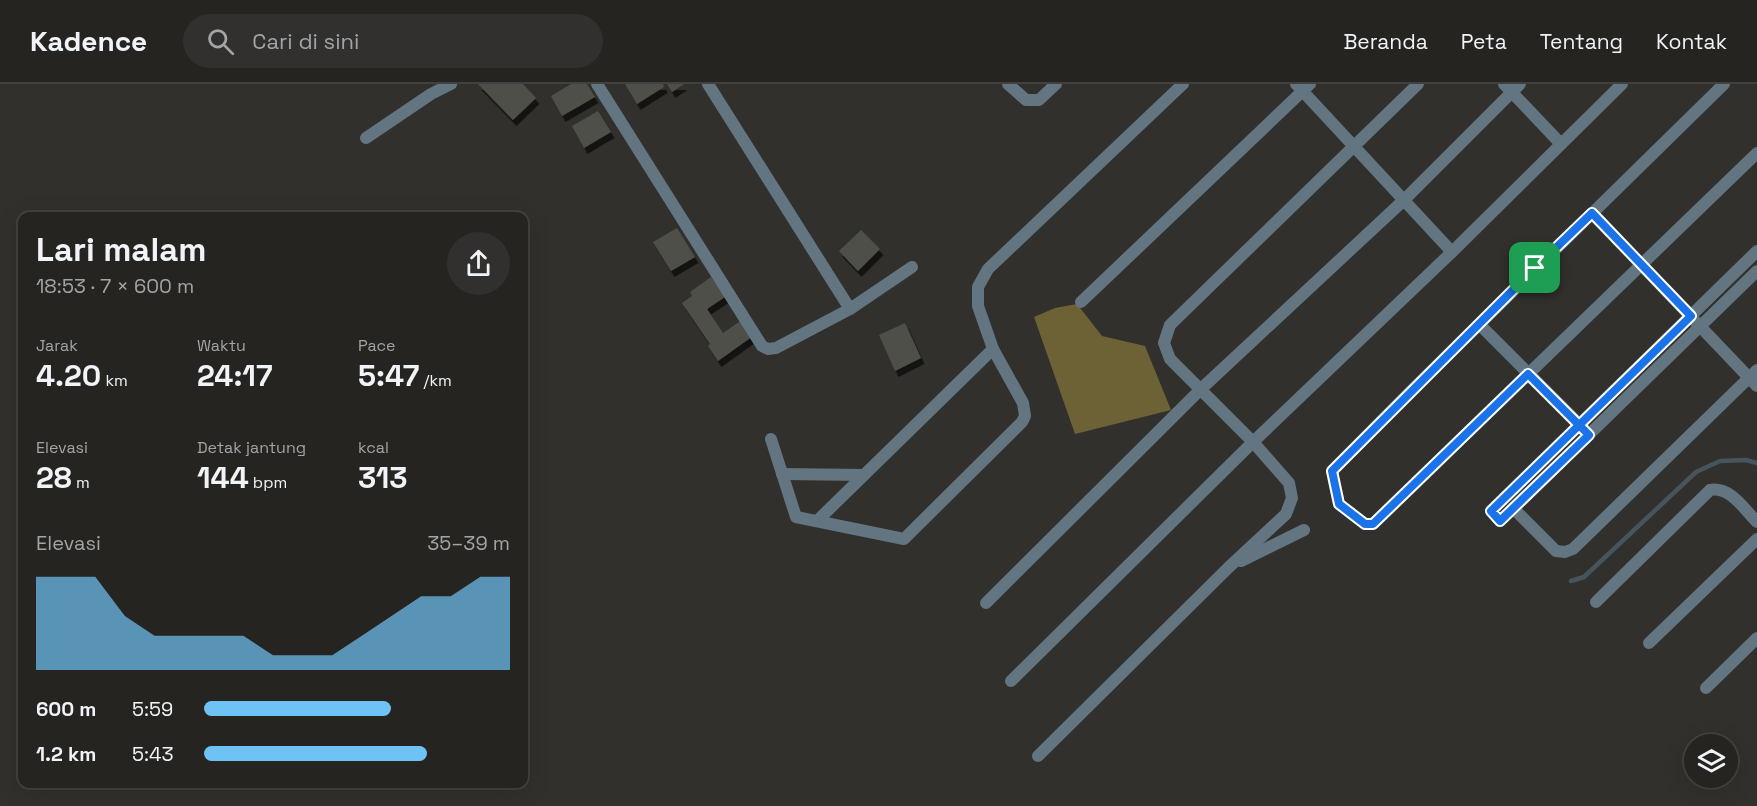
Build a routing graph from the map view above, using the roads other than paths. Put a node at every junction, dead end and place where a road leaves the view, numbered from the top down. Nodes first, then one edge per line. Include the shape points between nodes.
1 (451, 84) edge
2 (597, 84) edge
3 (708, 84) edge
4 (1008, 84) edge
5 (1056, 84) edge
6 (1183, 84) edge
7 (1418, 84) edge
8 (1622, 84) edge
9 (1724, 84) edge
10 (1303, 86) edge
11 (1512, 87) edge
12 (366, 138) dead end
13 (1561, 144) junction
14 (1354, 146) junction
15 (1757, 153) edge
16 (1404, 200) junction
17 (1592, 213) junction
18 (1757, 251) edge
19 (1452, 252) junction
20 (1642, 265) junction
21 (912, 267) dead end
22 (1757, 271) edge
23 (1081, 302) dead end
24 (850, 309) junction
25 (1691, 316) junction
26 (1479, 324) junction
27 (1701, 326) junction
28 (993, 349) junction
29 (1528, 374) junction
30 (1754, 378) edge
31 (1201, 389) junction
32 (1579, 425) junction
33 (1589, 435) junction
34 (771, 439) dead end
35 (1253, 442) junction
36 (782, 474) junction
37 (864, 475) junction
38 (1514, 508) junction
39 (817, 521) junction
40 (1757, 522) edge
41 (1304, 530) dead end
42 (1757, 540) edge
43 (1228, 568) junction
44 (1596, 602) dead end
45 (986, 603) dead end
46 (1757, 638) edge
47 (1649, 643) dead end
48 (1011, 681) dead end
49 (1706, 688) dead end
50 (1038, 756) dead end

1 - 12 street
2 - 24 street via 762,346 776,348
3 - 24 street
4 - 5 street via 1026,100 1039,100
6 - 28 street via 988,269 978,287 978,306
7 - 14 street
8 - 13 street
9 - 17 street
10 - 14 street
10 - 23 street
11 - 13 street
11 - 16 street
13 - 19 street
14 - 16 street
14 - 31 street via 1170,325 1164,343 1170,359
15 - 20 street
16 - 19 street
16 - 31 street
17 - 20 street
17 - 26 street
18 - 25 street
19 - 35 street
20 - 25 street
20 - 29 street
21 - 24 street
22 - 27 street
25 - 27 street
25 - 32 street
26 - 29 street
26 - 29 street via 1332,471 1339,504 1365,524 1373,524
27 - 30 street
27 - 33 street
28 - 37 street
28 - 39 street via 1023,403 1025,416 913,530 904,538
29 - 32 street
30 - 38 street via 1573,549 1556,551
31 - 35 street
31 - 45 street
32 - 33 street
32 - 38 street via 1491,511 1500,521
33 - 38 street
34 - 36 street
35 - 43 street via 1289,483 1292,498 1286,514
35 - 48 street
36 - 37 street
36 - 39 street via 796,517
37 - 39 street
40 - 44 street via 1727,492 1710,490
41 - 43 street
42 - 47 street
43 - 50 street
46 - 49 street

